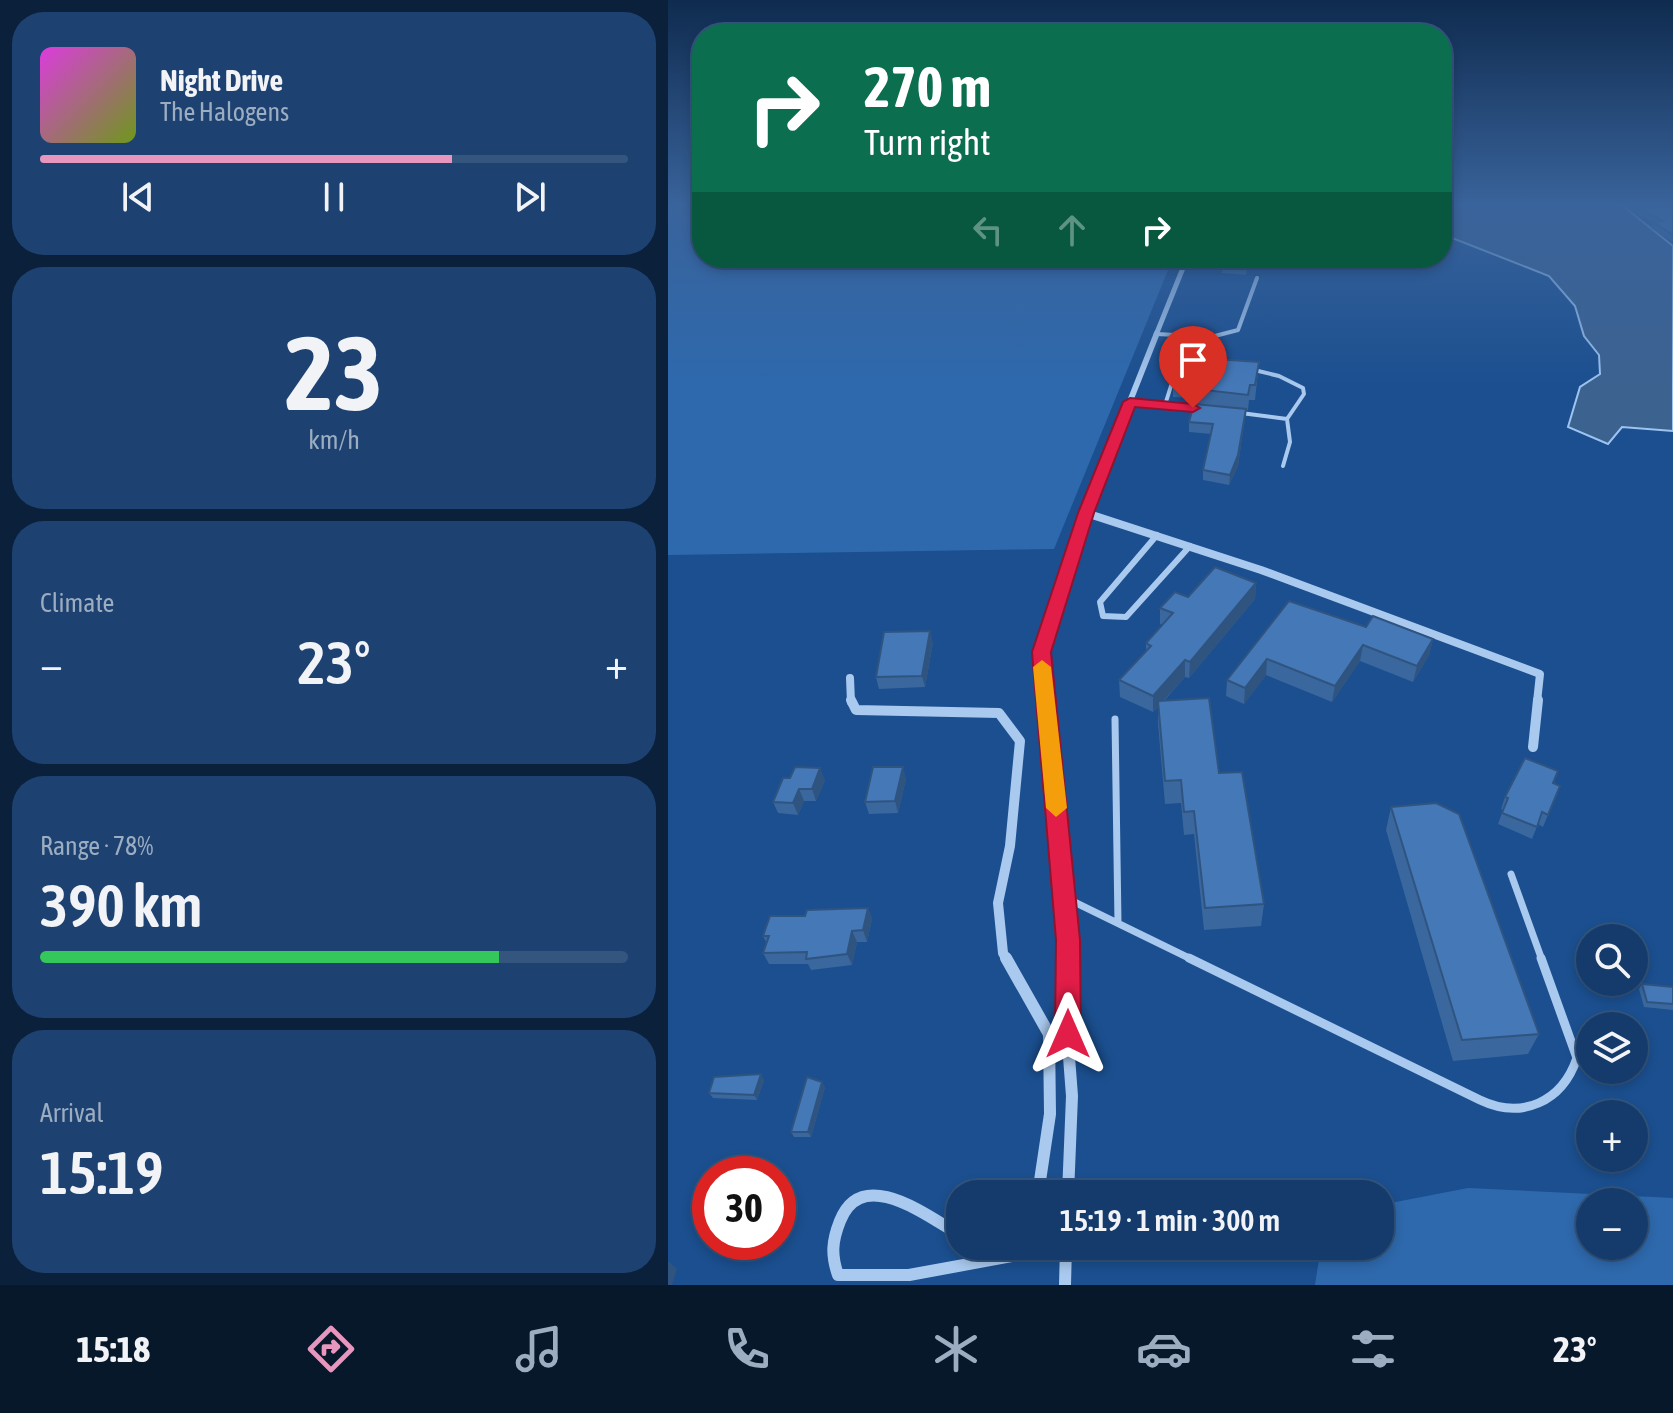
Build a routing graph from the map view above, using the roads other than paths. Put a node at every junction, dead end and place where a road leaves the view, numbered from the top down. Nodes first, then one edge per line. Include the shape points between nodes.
1 (1183, 268) edge
2 (1257, 278) dead end
3 (1157, 334) junction
4 (1187, 368) edge
5 (1245, 368) edge
6 (1130, 402) junction
7 (1165, 405) junction
8 (1207, 410) edge
9 (1236, 412) edge
10 (1287, 419) junction
11 (1283, 466) dead end
12 (1086, 513) junction
13 (1157, 535) junction
14 (1190, 546) junction
15 (850, 678) dead end
16 (1115, 719) dead end
17 (1533, 747) dead end
18 (1511, 874) dead end
19 (1064, 897) junction
20 (1118, 923) junction
21 (1049, 1034) junction
22 (1068, 1034) junction
23 (1040, 1180) edge
24 (1069, 1180) edge
25 (946, 1227) edge
26 (987, 1260) edge
27 (1066, 1260) edge
28 (1065, 1285) edge

1 - 3 street
2 - 3 lane via 1238,330 1211,337
3 - 6 street
4 - 7 lane via 1175,373
5 - 10 lane via 1303,388
6 - 7 lane
6 - 12 street
7 - 8 lane
9 - 10 lane
10 - 11 lane via 1291,429
12 - 13 street
12 - 19 street via 1041,652
13 - 14 street
13 - 14 lane via 1100,602 1103,616 1126,617
14 - 17 street via 1540,674
15 - 21 street via 856,710 999,713 1012,726 1020,741 1010,846 998,903 1003,953
16 - 20 lane
18 - 20 lane via 1577,1058 1573,1075 1551,1099 1521,1109 1500,1108 1459,1090
19 - 20 lane
19 - 22 street
21 - 22 street
21 - 23 street via 1050,1114
22 - 24 street
25 - 26 street via 887,1194 857,1199 845,1208 831,1255 838,1275 856,1282 936,1276
27 - 28 street

